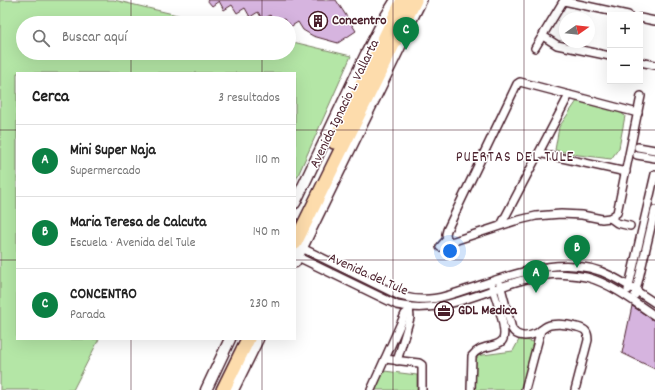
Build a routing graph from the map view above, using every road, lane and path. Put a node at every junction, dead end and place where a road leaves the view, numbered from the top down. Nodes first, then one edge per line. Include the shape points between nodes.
1 (396, 0) edge
2 (403, 0) edge
3 (415, 0) edge
4 (423, 0) edge
5 (564, 0) edge
6 (615, 12) edge
7 (643, 19) edge
8 (655, 21) edge
9 (409, 28) junction
10 (544, 36) junction
11 (535, 48) dead end
12 (607, 55) edge
13 (383, 63) junction
14 (643, 63) edge
15 (655, 65) edge
16 (569, 95) junction
17 (641, 96) dead end
18 (638, 113) junction
19 (635, 150) junction
20 (655, 150) edge
21 (539, 153) junction
22 (655, 158) edge
23 (626, 172) junction
24 (655, 174) edge
25 (296, 201) edge
26 (651, 205) edge
27 (646, 212) junction
28 (655, 213) edge
29 (610, 218) junction
30 (296, 222) edge
31 (501, 225) junction
32 (630, 226) dead end
33 (447, 239) junction
34 (440, 247) dead end
35 (297, 253) edge
36 (499, 280) junction
37 (491, 282) junction
38 (501, 287) junction
39 (629, 287) junction
40 (493, 290) junction
41 (636, 291) junction
42 (626, 297) junction
43 (411, 299) junction
44 (633, 301) junction
45 (655, 304) edge
46 (409, 309) junction
47 (655, 316) edge
48 (398, 329) junction
49 (508, 330) junction
50 (541, 330) junction
51 (406, 332) junction
52 (230, 340) edge
53 (240, 340) edge
54 (248, 340) edge
55 (258, 340) edge
56 (391, 346) junction
57 (401, 349) junction
58 (385, 359) junction
59 (397, 361) junction
60 (206, 390) edge
61 (216, 390) edge
62 (223, 390) edge
63 (233, 390) edge
64 (371, 390) edge
65 (422, 390) edge
66 (471, 390) edge
67 (525, 390) edge
68 (575, 390) edge

1 - 25 street via 366,54
2 - 30 highway, Avenida Ignacio L. Vallarta
3 - 13 highway, Avenida Ignacio L. Vallarta
4 - 9 street
5 - 6 street
5 - 10 street
7 - 8 street
9 - 13 highway
9 - 35 street
10 - 11 street
10 - 12 street via 557,45
13 - 35 highway, Avenida Ignacio L. Vallarta
14 - 15 street
16 - 18 street
16 - 21 street
16 - 33 street via 525,82 517,84 447,230
17 - 18 street
18 - 19 street
19 - 20 street
19 - 22 street
19 - 23 street
21 - 23 street
21 - 31 street
23 - 29 street via 617,213
24 - 26 street
26 - 27 street
27 - 28 street
27 - 39 street
28 - 41 street
29 - 31 street via 561,214 536,216
29 - 32 street via 617,223
31 - 33 street via 454,241 450,242
33 - 34 street
35 - 43 street, Avenida del Tule
35 - 46 street, Avenida del Tule
36 - 37 street, Avenida del Tule
36 - 38 street
36 - 39 street, Avenida del Tule via 536,268 571,266 601,272
37 - 40 street
37 - 43 street, Avenida del Tule via 442,298
38 - 40 street, Avenida del Tule
38 - 42 street, Avenida del Tule via 532,278 567,274 587,277 608,285
38 - 49 street
39 - 41 street, Avenida del Tule
39 - 42 street
40 - 46 street, Avenida del Tule via 439,306
40 - 49 street
41 - 44 street
41 - 45 street, Avenida del Tule
42 - 44 street, Avenida del Tule
43 - 46 street
44 - 47 street, Avenida del Tule
46 - 48 street
46 - 51 street via 410,318
48 - 51 street
48 - 56 street
49 - 50 street via 518,336 526,336
49 - 66 street via 502,342 478,350 472,356
50 - 67 street
50 - 68 street via 548,325 564,323 585,329 588,334
51 - 57 street
52 - 60 street
53 - 61 highway
54 - 62 highway
55 - 63 street
56 - 57 street
56 - 58 street
57 - 59 street
58 - 59 street
58 - 64 street
59 - 65 street via 422,365

